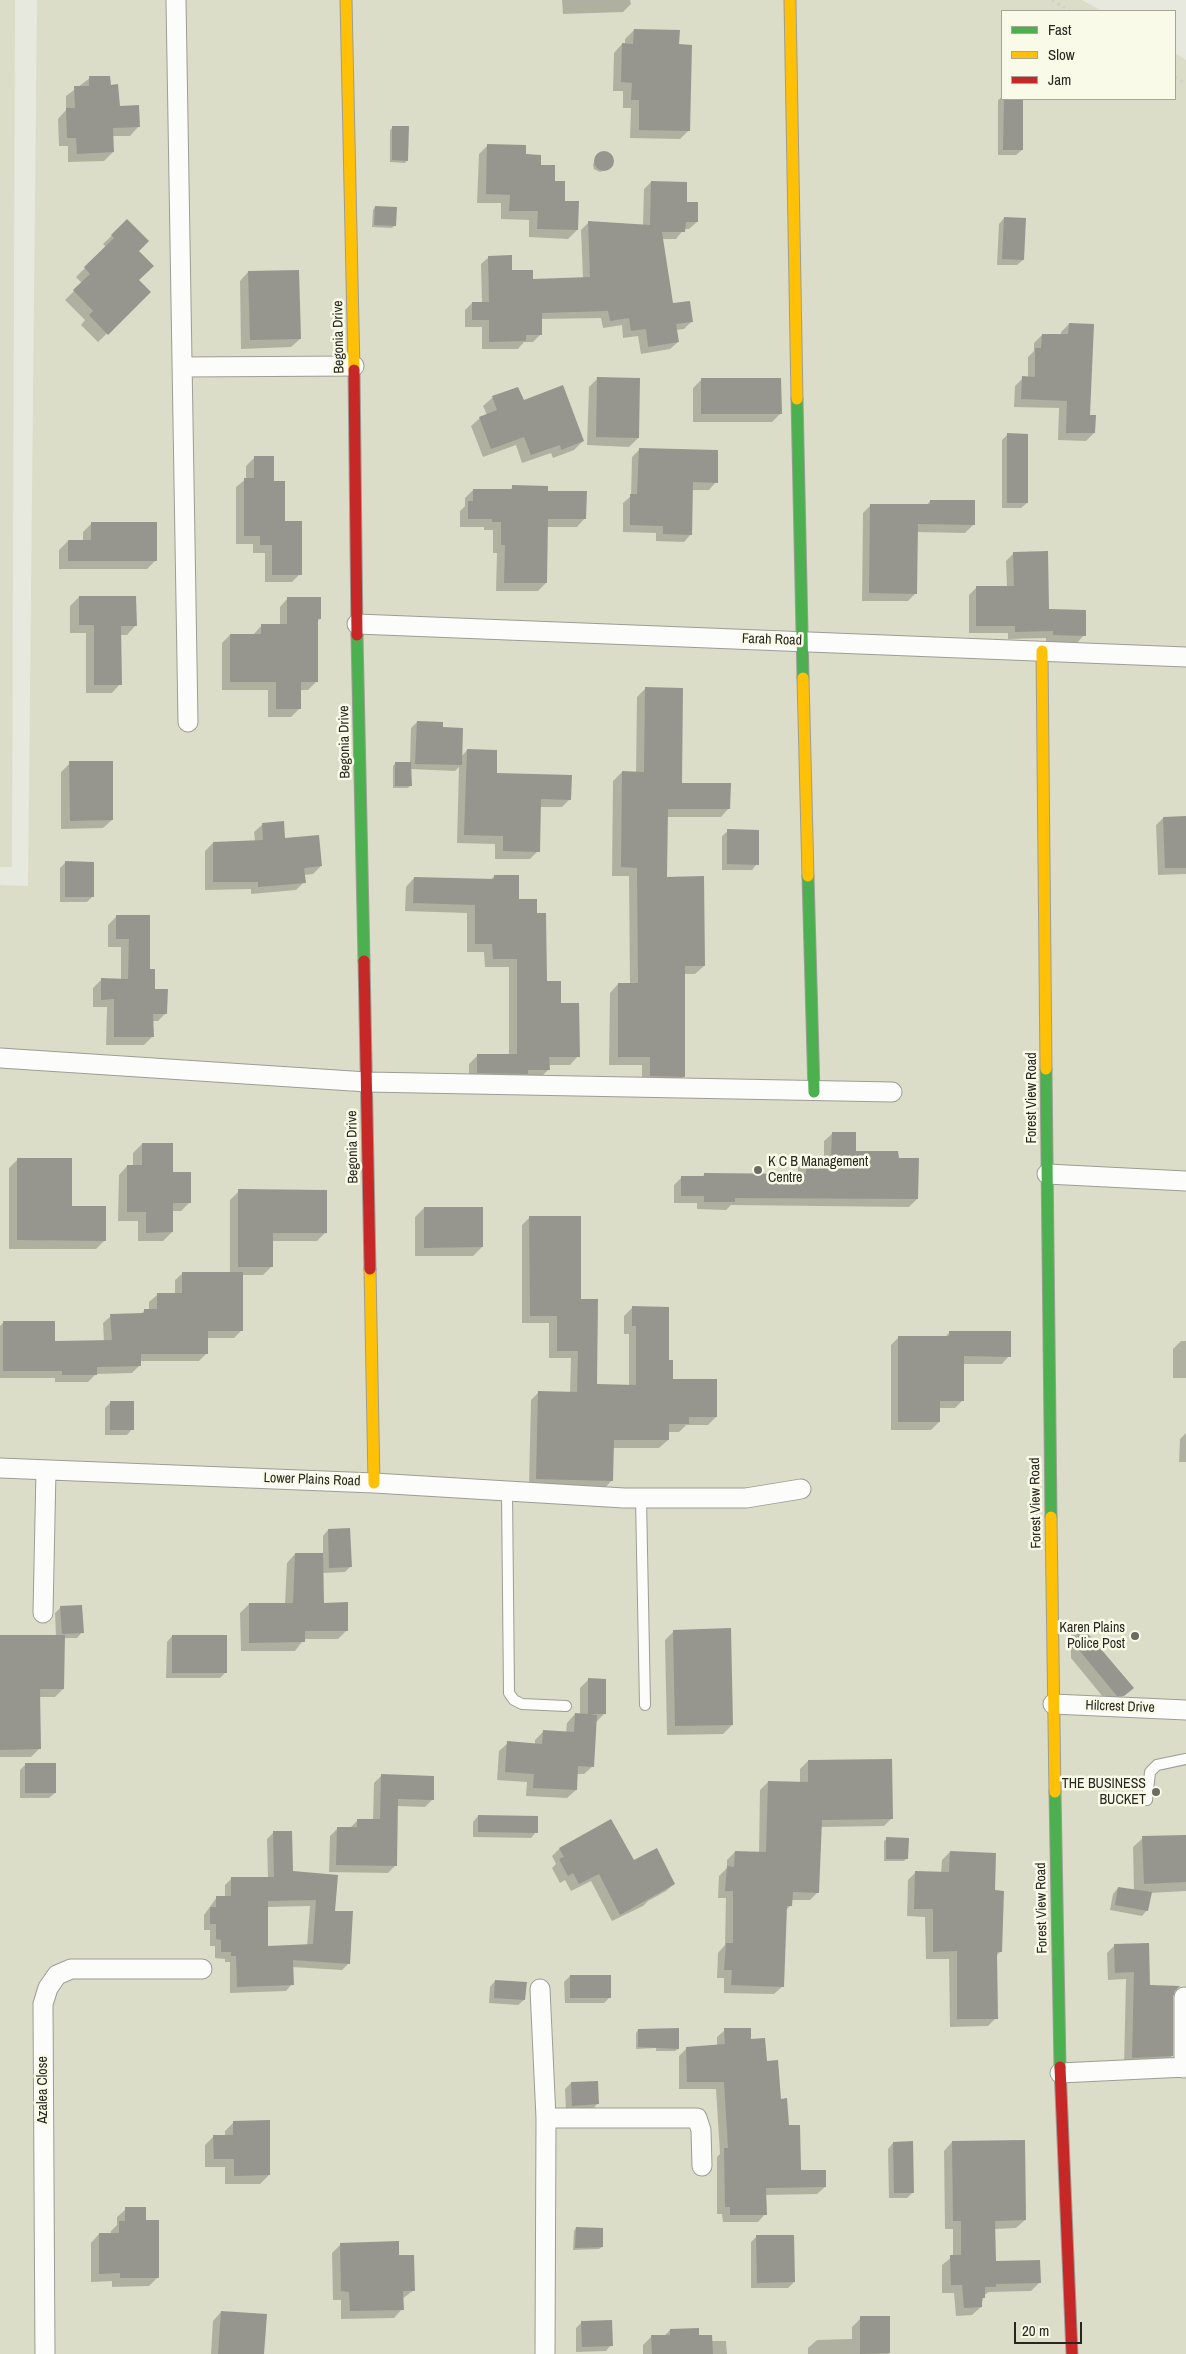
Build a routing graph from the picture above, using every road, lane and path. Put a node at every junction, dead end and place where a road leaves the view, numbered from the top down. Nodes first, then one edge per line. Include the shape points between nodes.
1 (176, 0) edge
2 (346, 0) edge
3 (1052, 0) edge
4 (790, 1) edge
5 (1068, 10) edge
6 (354, 366) junction
7 (182, 367) junction
8 (357, 624) junction
9 (802, 641) junction
10 (1042, 651) junction
11 (1186, 657) edge
12 (188, 722) dead end
13 (0, 1058) edge
14 (367, 1082) junction
15 (814, 1092) junction
16 (892, 1092) dead end
17 (1048, 1174) junction
18 (1186, 1181) edge
19 (0, 1468) edge
20 (46, 1470) junction
21 (374, 1483) junction
22 (801, 1489) dead end
23 (507, 1491) junction
24 (633, 1498) junction
25 (43, 1613) dead end
26 (1053, 1704) junction
27 (645, 1705) dead end
28 (566, 1706) dead end
29 (1186, 1710) edge
30 (1186, 1758) edge
31 (1147, 1800) dead end
32 (202, 1968) dead end
33 (540, 1989) dead end
34 (1184, 1997) dead end
35 (1185, 2068) edge
36 (1060, 2073) junction
37 (546, 2118) junction
38 (702, 2166) dead end
39 (45, 2354) edge
40 (545, 2354) edge
41 (1072, 2354) edge

1 - 7 street
2 - 6 street, Begonia Drive
3 - 5 path
4 - 9 street
6 - 7 street
6 - 8 street, Begonia Drive
7 - 12 street
8 - 9 street, Farah Road
8 - 14 street, Begonia Drive
9 - 10 street, Farah Road
9 - 15 street
10 - 11 street, Farah Road
10 - 17 street, Forest View Road
13 - 14 street
14 - 15 street
14 - 21 street, Begonia Drive
15 - 16 street
17 - 18 street
17 - 26 street, Forest View Road
19 - 20 street, Lower Plains Road
20 - 21 street, Lower Plains Road
20 - 25 street
21 - 23 street, Lower Plains Road
22 - 24 street, Lower Plains Road via 746,1498
23 - 24 street, Lower Plains Road
23 - 28 lane via 509,1693 522,1704
24 - 27 lane
26 - 29 street, Hilcrest Drive
26 - 36 street, Forest View Road
30 - 31 lane via 1157,1765 1150,1772
32 - 39 street, Azalea Close via 71,1969 57,1975 48,1988 43,2004
33 - 37 street
34 - 35 street
35 - 36 street
36 - 41 street, Forest View Road
37 - 38 street via 697,2118 702,2130
37 - 40 street

